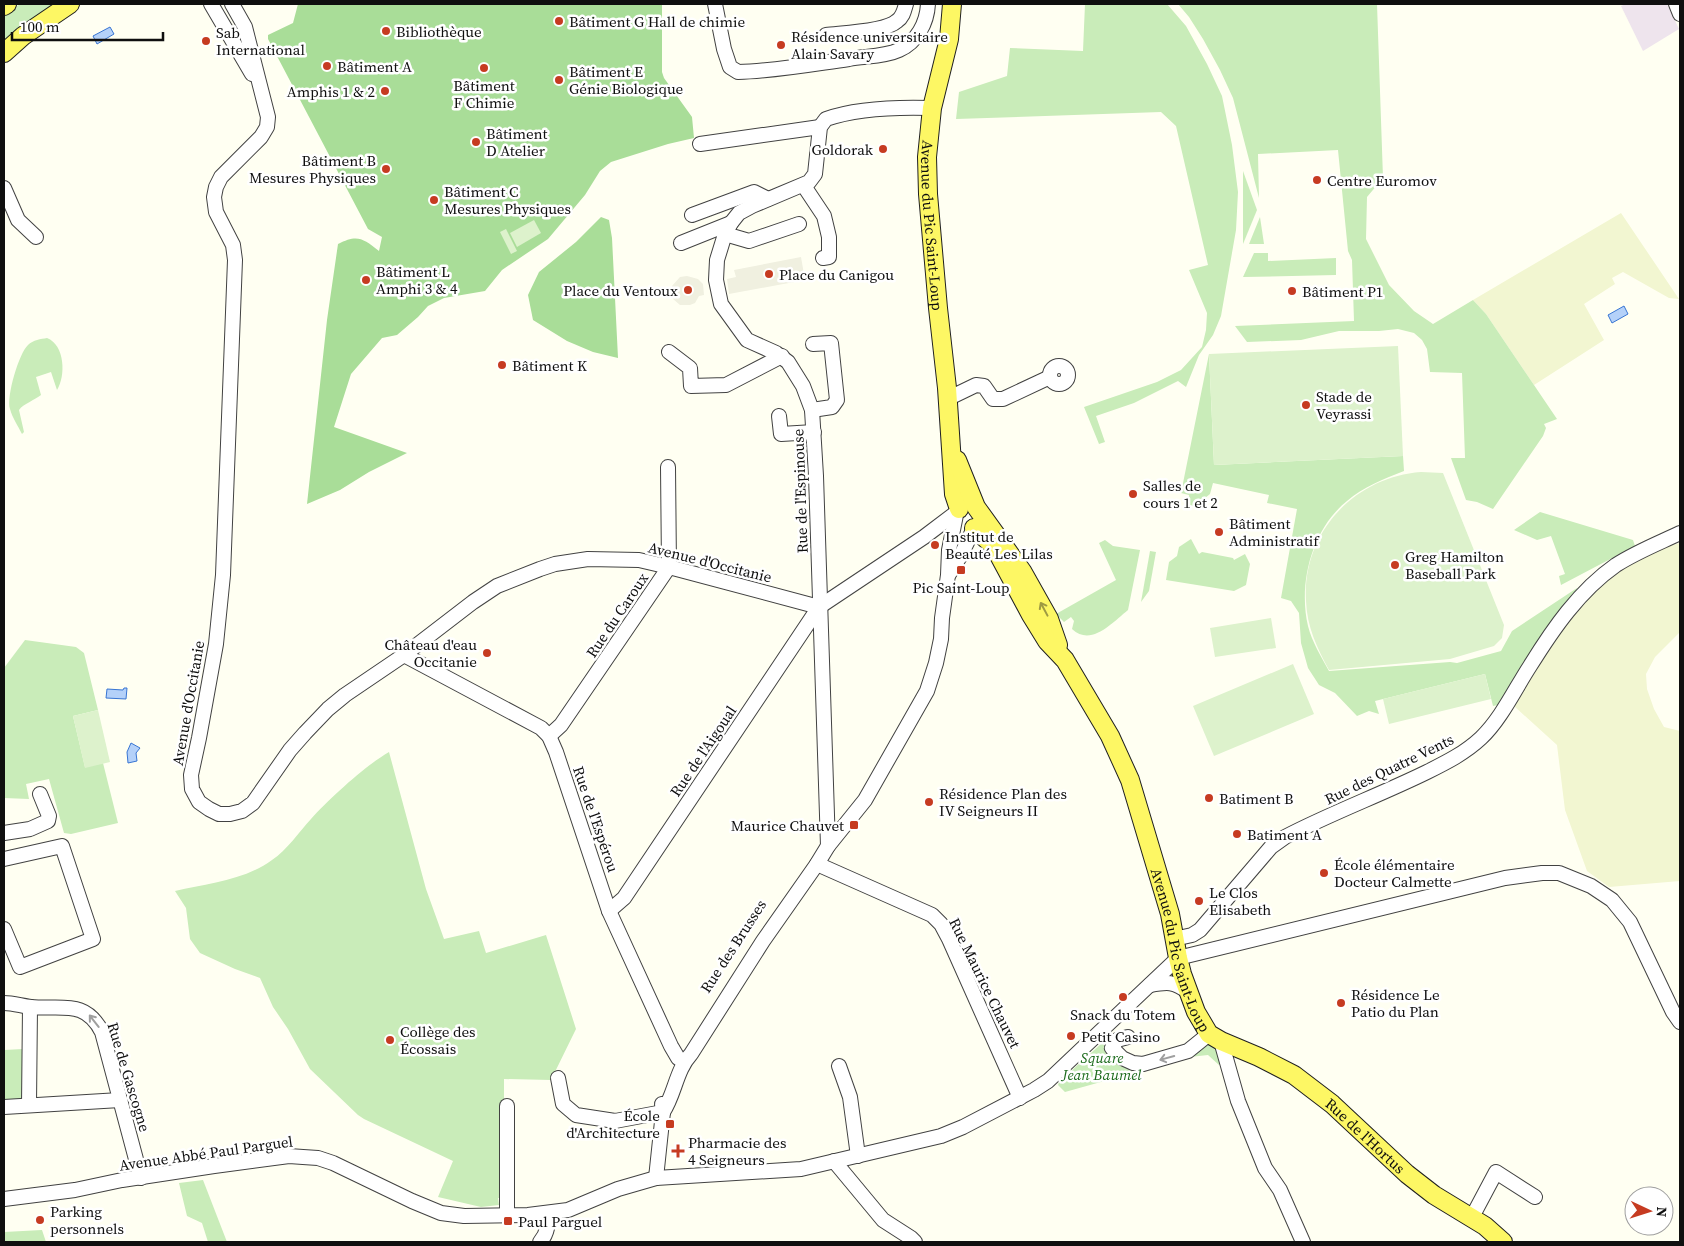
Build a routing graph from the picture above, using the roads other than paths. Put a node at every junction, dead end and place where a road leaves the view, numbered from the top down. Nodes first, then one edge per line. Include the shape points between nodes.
1 (70, 4) edge
2 (211, 4) edge
3 (232, 4) edge
4 (715, 4) edge
5 (906, 4) edge
6 (928, 4) edge
7 (952, 4) edge
8 (1676, 4) edge
9 (1680, 14) edge
10 (826, 35) dead end
11 (4, 53) edge
12 (259, 85) junction
13 (932, 108) junction
14 (820, 127) junction
15 (700, 144) dead end
16 (804, 186) junction
17 (4, 188) edge
18 (768, 199) junction
19 (692, 215) dead end
20 (799, 224) dead end
21 (728, 229) junction
22 (36, 237) dead end
23 (681, 242) dead end
24 (822, 258) dead end
25 (813, 344) dead end
26 (669, 352) dead end
27 (782, 356) junction
28 (1050, 377) dead end
29 (947, 399) junction
30 (812, 410) junction
31 (779, 416) dead end
32 (814, 432) junction
33 (668, 467) dead end
34 (967, 518) junction
35 (1680, 533) edge
36 (924, 537) junction
37 (950, 541) junction
38 (669, 567) junction
39 (948, 575) junction
40 (819, 607) junction
41 (404, 655) junction
42 (550, 736) junction
43 (40, 794) dead end
44 (4, 833) edge
45 (822, 855) junction
46 (4, 860) edge
47 (610, 910) junction
48 (1207, 927) junction
49 (4, 929) edge
50 (1174, 939) junction
51 (1224, 946) junction
52 (1196, 954) junction
53 (1178, 958) junction
54 (1150, 985) junction
55 (1188, 992) junction
56 (4, 1003) edge
57 (30, 1007) junction
58 (1680, 1022) edge
59 (1128, 1037) dead end
60 (1215, 1038) junction
61 (684, 1062) junction
62 (839, 1066) dead end
63 (558, 1078) dead end
64 (1020, 1098) junction
65 (120, 1100) junction
66 (29, 1105) junction
67 (507, 1106) dead end
68 (4, 1107) edge
69 (663, 1112) junction
70 (858, 1156) junction
71 (834, 1162) junction
72 (141, 1178) junction
73 (656, 1178) junction
74 (1535, 1197) dead end
75 (4, 1199) edge
76 (548, 1213) junction
77 (507, 1216) junction
78 (1471, 1219) junction
79 (540, 1242) edge
80 (915, 1242) edge
81 (1303, 1242) edge
82 (1503, 1242) edge

1 - 11 main road
2 - 12 street, Avenue d'Occitanie
3 - 12 street, Avenue d'Occitanie via 246,27
4 - 6 street via 730,67 738,72 898,50 910,43 922,28 928,15
5 - 10 street via 896,23 884,28
7 - 13 main road, Avenue du Pic Saint-Loup via 949,39
8 - 9 street
12 - 41 street, Avenue d'Occitanie via 266,107 266,127 261,137 222,177 214,197 216,212 233,245 235,260 224,575 216,644 191,775 192,790 199,802 218,814 242,811 253,803 290,750 328,709
13 - 14 street via 848,114 826,119
13 - 29 main road, Avenue du Pic Saint-Loup via 927,157 928,194
14 - 15 street
14 - 16 street via 815,174
16 - 18 street
16 - 24 street via 824,216 829,257
17 - 22 street via 18,220
18 - 19 street via 754,192
18 - 21 street via 739,213
20 - 21 street via 749,241
21 - 23 street
21 - 27 street, Rue de l'Espinouse via 716,266 721,304 748,340
25 - 30 street via 831,343 837,402 832,408
26 - 27 street via 688,367 691,386 726,385
27 - 30 street, Rue de l'Espinouse via 796,372
28 - 29 street via 1003,399 993,399 984,386 976,385
29 - 34 main road, Avenue du Pic Saint-Loup via 952,449
30 - 32 street, Rue de l'Espinouse
31 - 32 street via 781,434
32 - 40 street, Rue de l'Espinouse
33 - 38 street, Rue du Caroux
34 - 36 street
34 - 37 street, Rue des Brusses
34 - 37 street
34 - 39 street, Rue des Brusses via 962,555
34 - 50 main road, Avenue du Pic Saint-Loup via 1022,571 1049,619 1061,655 1110,736 1130,780 1170,914
35 - 48 street, Rue des Quatre Vents via 1635,554 1600,578 1572,606 1547,638 1496,720 1467,750 1455,759 1285,837 1271,847 1217,908
36 - 37 street
36 - 40 street
37 - 39 street, Rue des Brusses
38 - 40 street, Avenue d'Occitanie
38 - 41 street, Avenue d'Occitanie via 639,560 610,559 572,561 540,569 497,586
38 - 42 street, Rue du Caroux via 561,725
39 - 45 street, Rue des Brusses via 941,639 927,691 865,800
40 - 45 street, Rue de l'Espinouse
40 - 47 street, Rue de l'Aigoual via 624,898
41 - 42 street via 541,728
42 - 47 street, Rue de l'Espérou
43 - 44 street via 48,821 30,829
45 - 61 street, Rue des Brusses
45 - 64 street, Rue Maurice Chauvet via 938,921
46 - 49 street via 62,846 93,939 20,967
47 - 61 street, Rue de l'Espérou via 664,1033 678,1058
48 - 50 street, Rue des Quatre Vents
48 - 51 street
48 - 52 street, Rue des Quatre Vents
50 - 53 main road, Avenue du Pic Saint-Loup
51 - 52 street
51 - 58 street via 1505,878 1559,873 1597,889 1623,913
52 - 53 street
53 - 54 street, Avenue Abbé Paul Parguel
53 - 55 main road, Avenue du Pic Saint-Loup
54 - 55 street via 1178,985
54 - 64 street, Avenue Abbé Paul Parguel via 1048,1081
55 - 60 main road, Avenue du Pic Saint-Loup via 1196,1012
56 - 57 street, Rue de Gascogne
65 -> 57 street, Rue de Gascogne via 102,1032 90,1015 73,1007
57 - 66 street
60 -> 59 street via 1188,1051 1142,1064 1122,1058 1112,1048 1117,1040
60 - 78 main road, Rue de l'Hortus via 1294,1075 1408,1174
60 - 81 street, Avenue du Pic Saint-Loup via 1265,1168 1280,1190
61 - 69 street, Rue des Brusses
62 - 70 street via 850,1097
63 - 69 street via 563,1104 576,1115 615,1120
64 - 70 street, Avenue Abbé Paul Parguel via 941,1136
65 - 66 street
65 - 72 street, Rue de Gascogne
66 - 68 street
67 - 77 street
69 - 73 street, Rue des Brusses
70 - 71 street, Avenue Abbé Paul Parguel
71 - 73 street, Avenue Abbé Paul Parguel via 790,1170
71 - 80 street via 883,1220
72 - 75 street, Avenue Abbé Paul Parguel
72 - 77 street, Avenue Abbé Paul Parguel via 290,1156 318,1158 441,1213
73 - 76 street, Avenue Abbé Paul Parguel via 568,1210
74 - 78 street via 1496,1172
76 - 77 street, Avenue Abbé Paul Parguel
76 - 79 street via 548,1230
78 - 82 main road, Rue de l'Hortus

